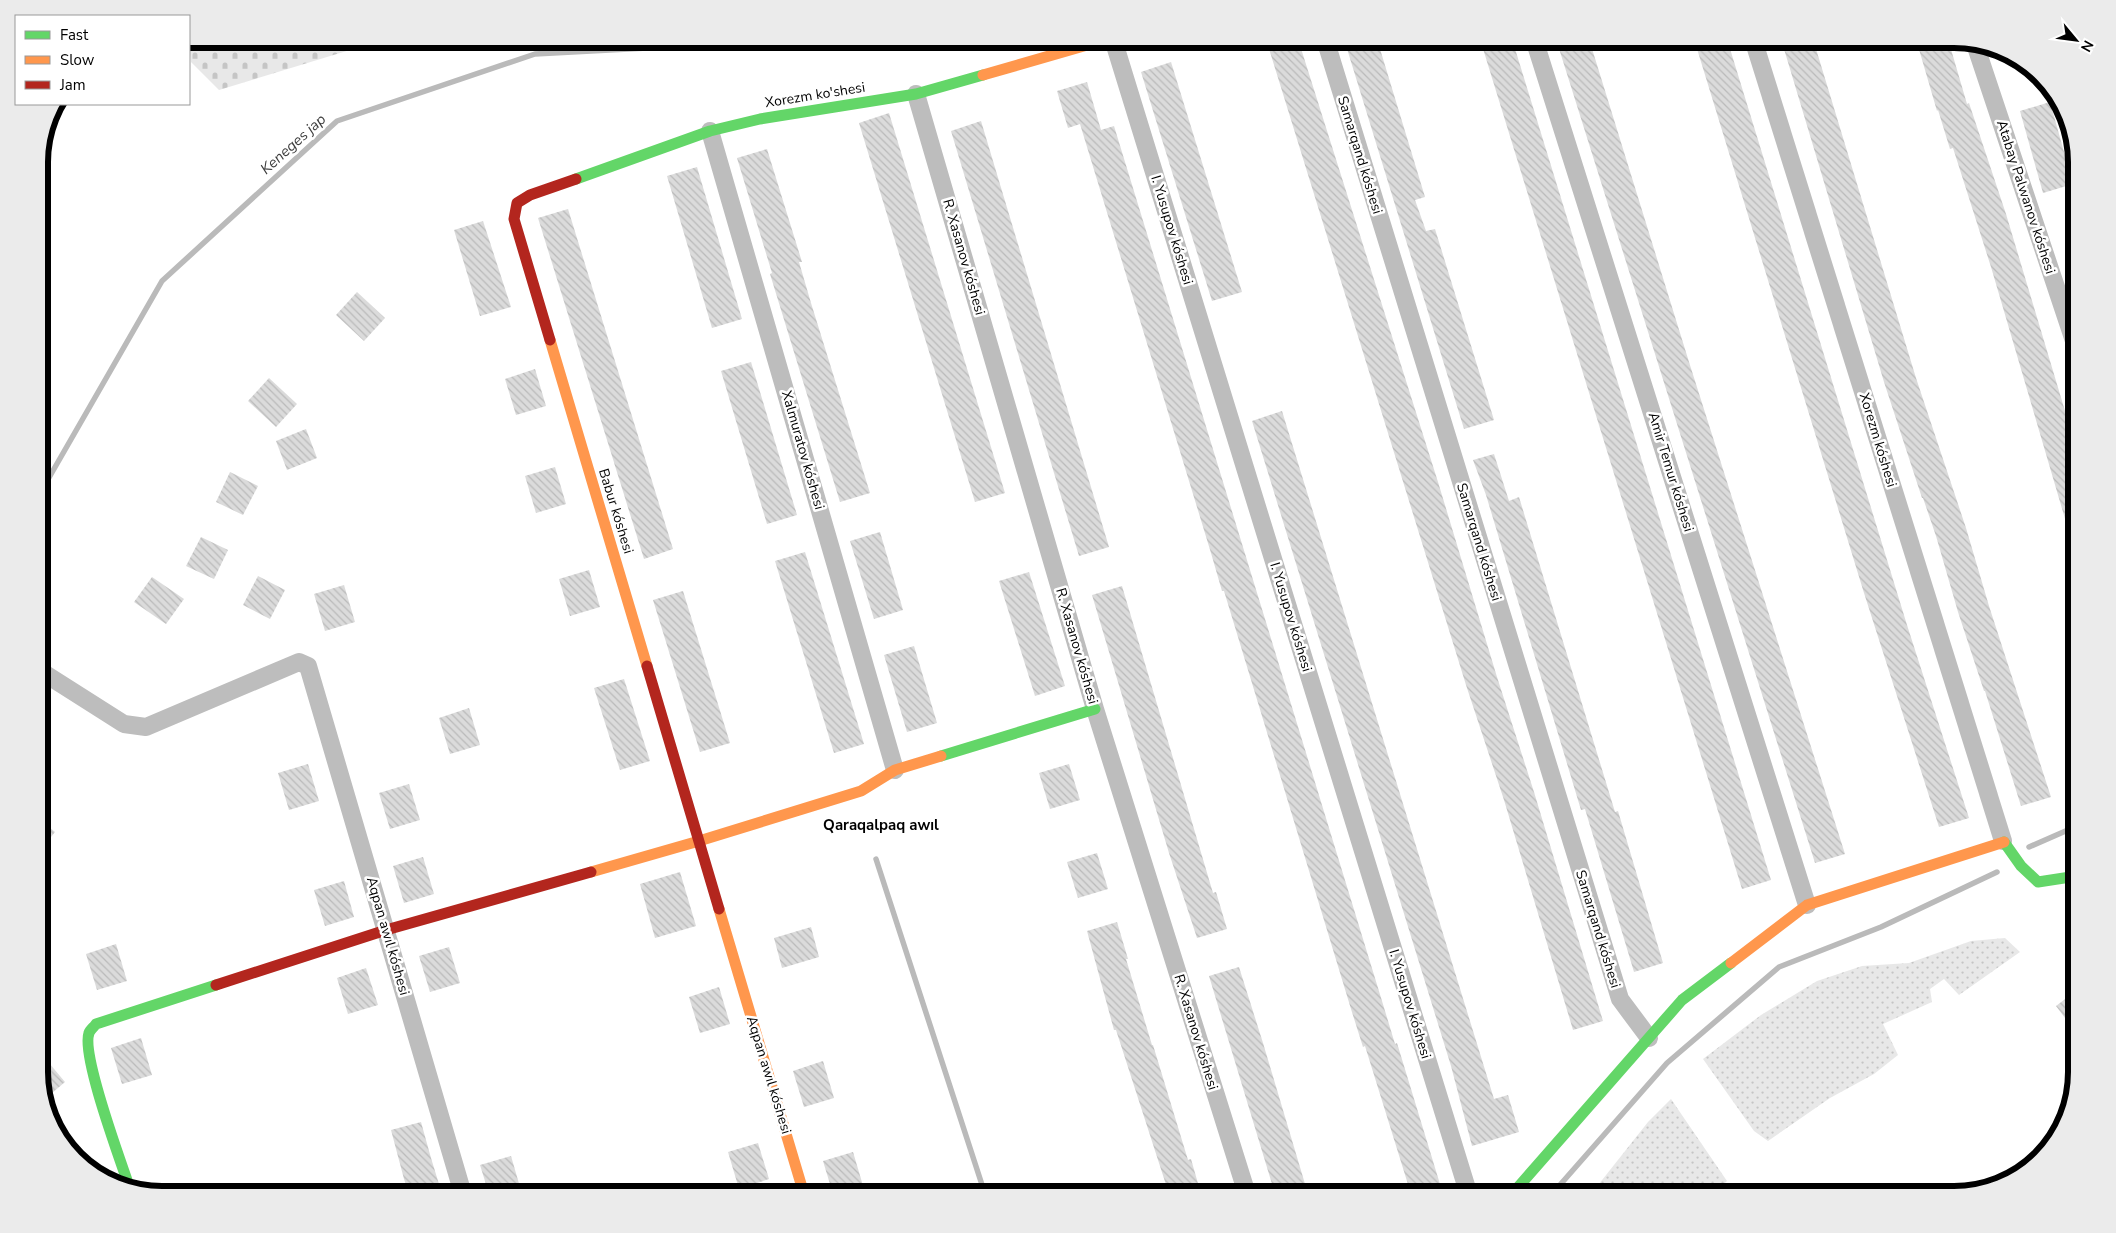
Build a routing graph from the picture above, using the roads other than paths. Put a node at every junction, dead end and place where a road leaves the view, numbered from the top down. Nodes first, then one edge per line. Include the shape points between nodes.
1 (1077, 48) edge
2 (1116, 48) edge
3 (1328, 48) edge
4 (1537, 48) edge
5 (1756, 48) edge
6 (1977, 49) edge
7 (916, 94) junction
8 (710, 130) junction
9 (530, 195) joint
10 (2068, 323) edge
11 (48, 676) edge
12 (1095, 709) junction
13 (895, 770) junction
14 (2003, 841) junction
15 (699, 842) junction
16 (2068, 877) edge
17 (1807, 905) junction
18 (386, 930) junction
19 (1649, 1038) junction
20 (127, 1180) edge
21 (461, 1186) edge
22 (802, 1186) edge
23 (1244, 1186) edge
24 (1466, 1186) edge
25 (1519, 1186) edge

1 - 7 street, Xorezm ko'shesi
2 - 24 street, I. Yusupov kóshesi
3 - 19 street, Samarqand kóshesi via 1620,999
4 - 17 street, Amir Temur kóshesi
5 - 14 street, Xorezm kóshesi
6 - 10 street, Atabay Palwanov kóshesi
7 - 8 street, Xorezm ko'shesi
7 - 12 street, R. Xasanov kóshesi
8 - 9 street, Xorezm ko'shesi
8 - 13 street, Xalmuratov kóshesi
9 - 15 street, Babur kóshesi via 517,204 514,219
11 - 18 street, Aqpan awıl kóshesi via 124,724 146,727 299,662 308,666
12 - 13 street
12 - 23 street, R. Xasanov kóshesi
13 - 15 street via 861,791
14 - 16 street via 2021,866 2038,882
14 - 17 street
15 - 18 street
15 - 22 street, Aqpan awıl kóshesi
17 - 19 street via 1682,1000
18 - 20 street via 96,1024 89,1032 88,1042 96,1085
18 - 21 street, Aqpan awıl kóshesi
19 - 25 street

